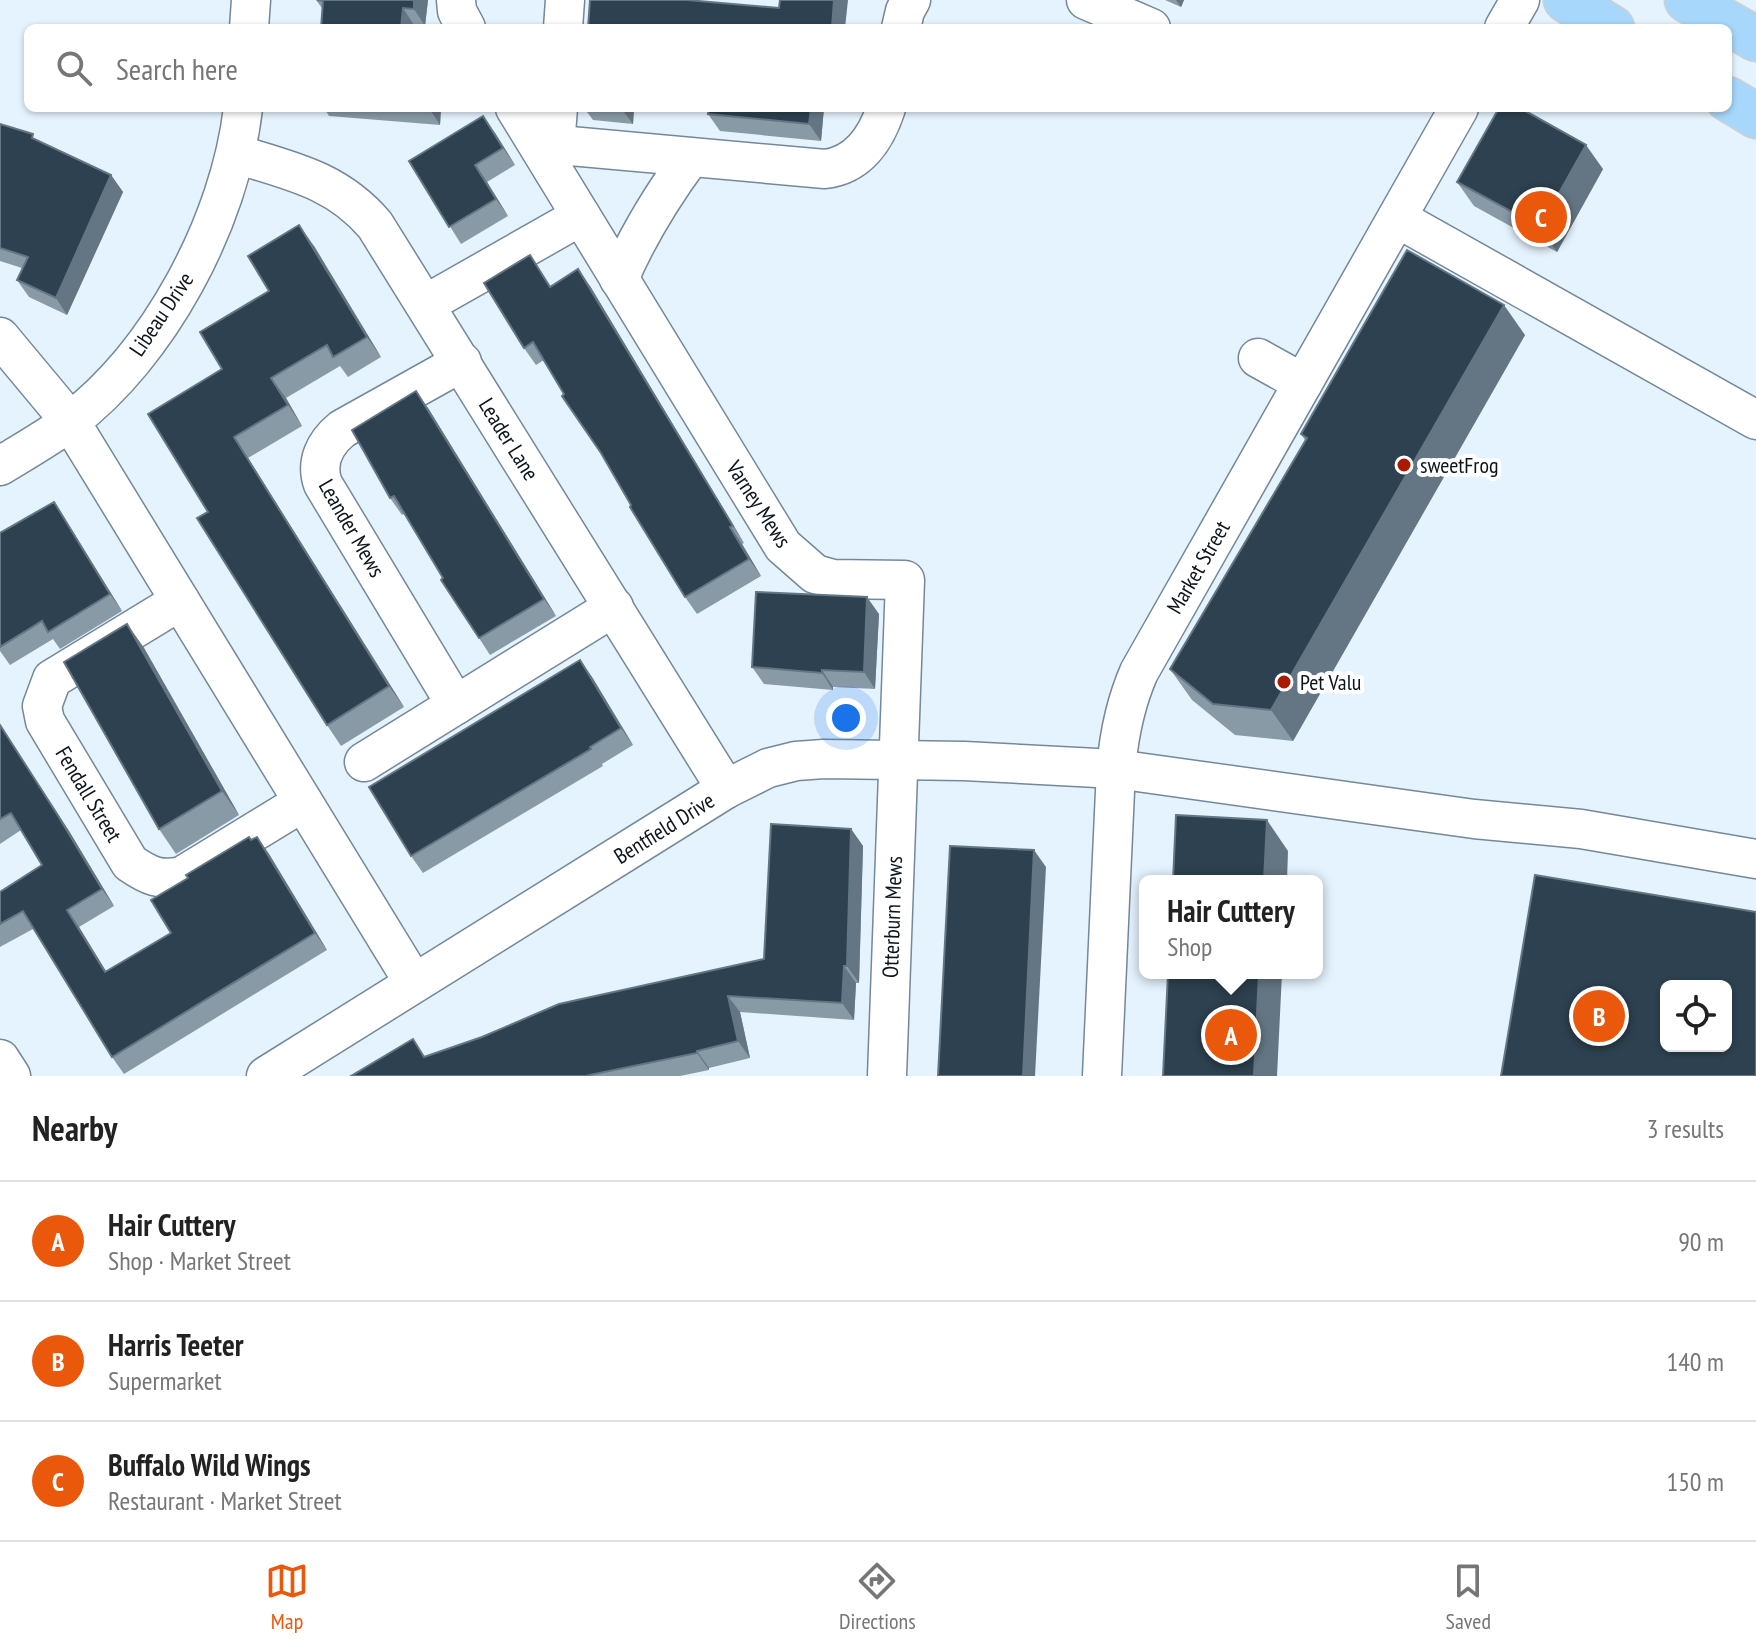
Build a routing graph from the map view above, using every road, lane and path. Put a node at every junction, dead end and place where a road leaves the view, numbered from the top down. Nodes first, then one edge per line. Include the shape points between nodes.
1 (251, 0) edge
2 (456, 0) edge
3 (565, 0) edge
4 (911, 0) edge
5 (1086, 0) edge
6 (1520, 0) edge
7 (1566, 0) edge
8 (1687, 0) edge
9 (249, 24) edge
10 (464, 24) edge
11 (563, 24) edge
12 (902, 24) edge
13 (1142, 24) edge
14 (1506, 24) edge
15 (1605, 24) edge
16 (1729, 24) edge
17 (1732, 25) edge
18 (1756, 39) edge
19 (1732, 101) edge
20 (242, 112) edge
21 (518, 112) edge
22 (557, 112) edge
23 (884, 112) edge
24 (1457, 112) edge
25 (1756, 116) edge
26 (548, 153) junction
27 (236, 154) junction
28 (690, 158) junction
29 (581, 216) junction
30 (1397, 218) junction
31 (619, 279) junction
32 (426, 304) junction
33 (0, 337) edge
34 (1258, 358) dead end
35 (462, 362) junction
36 (1303, 383) junction
37 (1756, 420) edge
38 (70, 421) junction
39 (0, 466) edge
40 (180, 601) junction
41 (614, 607) junction
42 (456, 705) junction
43 (897, 759) junction
44 (364, 762) dead end
45 (1116, 769) junction
46 (726, 789) junction
47 (303, 802) junction
48 (1756, 859) edge
49 (414, 983) junction
50 (0, 1059) edge
51 (11, 1076) edge
52 (266, 1076) edge
53 (887, 1076) edge
54 (1102, 1076) edge

1 - 9 street
2 - 10 street
3 - 11 street
4 - 12 street
5 - 13 street
6 - 14 street
7 - 15 main road
8 - 16 main road
17 - 18 main road
19 - 25 main road
20 - 27 street, Libeau Drive
21 - 26 street, Varney Mews
22 - 26 street
23 - 28 street via 865,150 839,168
24 - 30 street, Market Street
26 - 28 street
26 - 29 street, Varney Mews
27 - 32 street, Leader Lane via 318,180 358,204
27 - 38 street, Libeau Drive via 212,230 178,294 123,370
28 - 31 street via 642,230
29 - 31 street, Varney Mews
29 - 32 street
30 - 36 street, Market Street
30 - 37 street
31 - 43 street, Varney Mews via 783,546 815,574 905,580
32 - 35 street, Leader Lane
33 - 38 street
34 - 36 street
35 - 41 street, Leader Lane
35 - 42 street, Leander Mews via 342,429 328,443 320,465 323,484
36 - 45 street, Market Street via 1139,672 1122,723
38 - 39 street, Libeau Drive
38 - 40 street
40 - 47 street
40 - 47 street, Fendall Street via 52,679 42,706 45,721 130,863 163,880 182,876
41 - 42 street
41 - 46 street, Leader Lane
42 - 44 street
43 - 45 street, Bentfield Drive
43 - 46 street, Bentfield Drive via 796,761
43 - 53 street, Otterburn Mews
45 - 48 street, Bentfield Drive via 1581,829
45 - 54 street, Market Street
46 - 49 street, Bentfield Drive
47 - 49 street
49 - 52 street, Bentfield Drive
50 - 51 street

